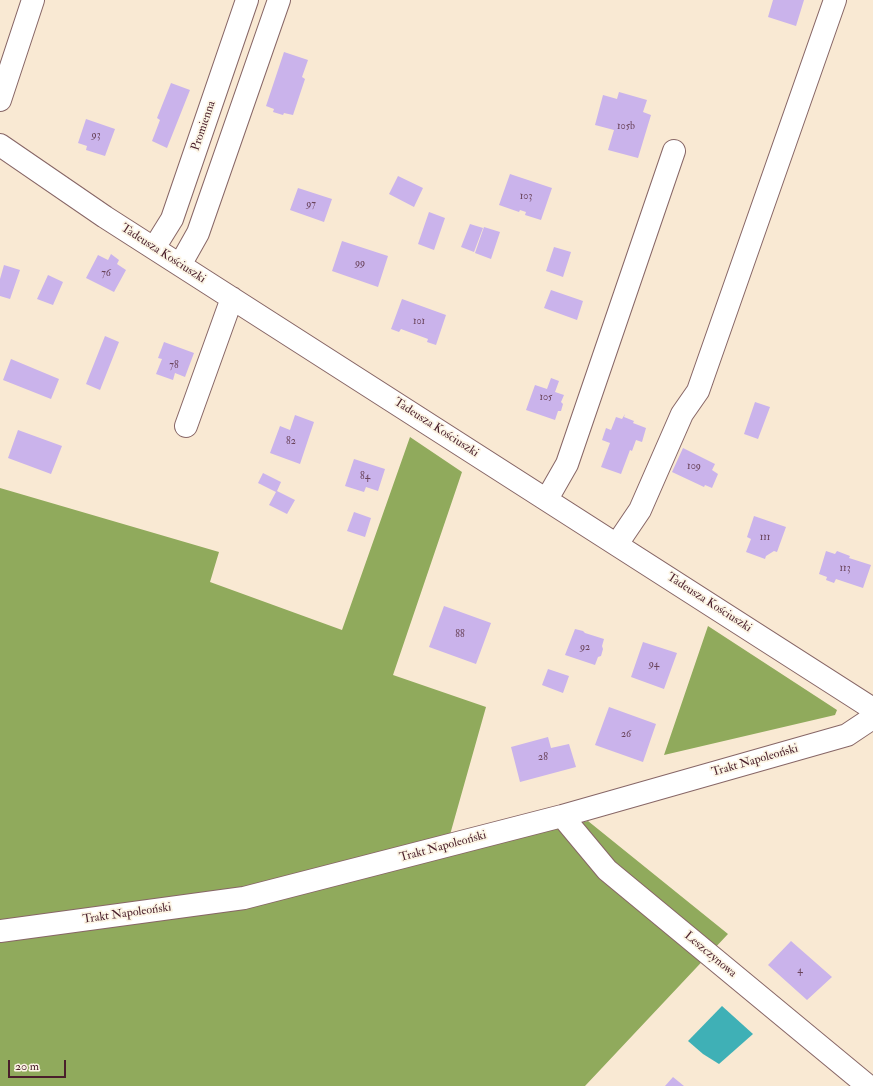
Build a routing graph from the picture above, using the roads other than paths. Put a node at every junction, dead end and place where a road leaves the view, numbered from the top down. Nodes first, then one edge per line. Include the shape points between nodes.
1 (33, 0) edge
2 (247, 0) edge
3 (279, 0) edge
4 (835, 0) edge
5 (0, 100) edge
6 (0, 145) edge
7 (674, 151) dead end
8 (154, 248) junction
9 (180, 265) junction
10 (232, 298) junction
11 (186, 426) dead end
12 (547, 499) junction
13 (617, 544) junction
14 (873, 709) edge
15 (873, 716) edge
16 (562, 816) junction
17 (0, 931) edge
18 (868, 1086) edge

1 - 5 street
2 - 8 street, Promienna via 172,219
3 - 9 street via 198,233
4 - 13 street via 698,391 682,414 640,510
6 - 8 street, Tadeusza Kościuszki
7 - 12 street via 566,464
8 - 9 street, Tadeusza Kościuszki
9 - 10 street, Tadeusza Kościuszki
10 - 11 street
10 - 12 street, Tadeusza Kościuszki
12 - 13 street, Tadeusza Kościuszki
13 - 14 street, Tadeusza Kościuszki
15 - 16 street, Trakt Napoleoński via 847,735
16 - 17 street, Trakt Napoleoński via 244,898
16 - 18 street, Leszczynowa via 607,870

